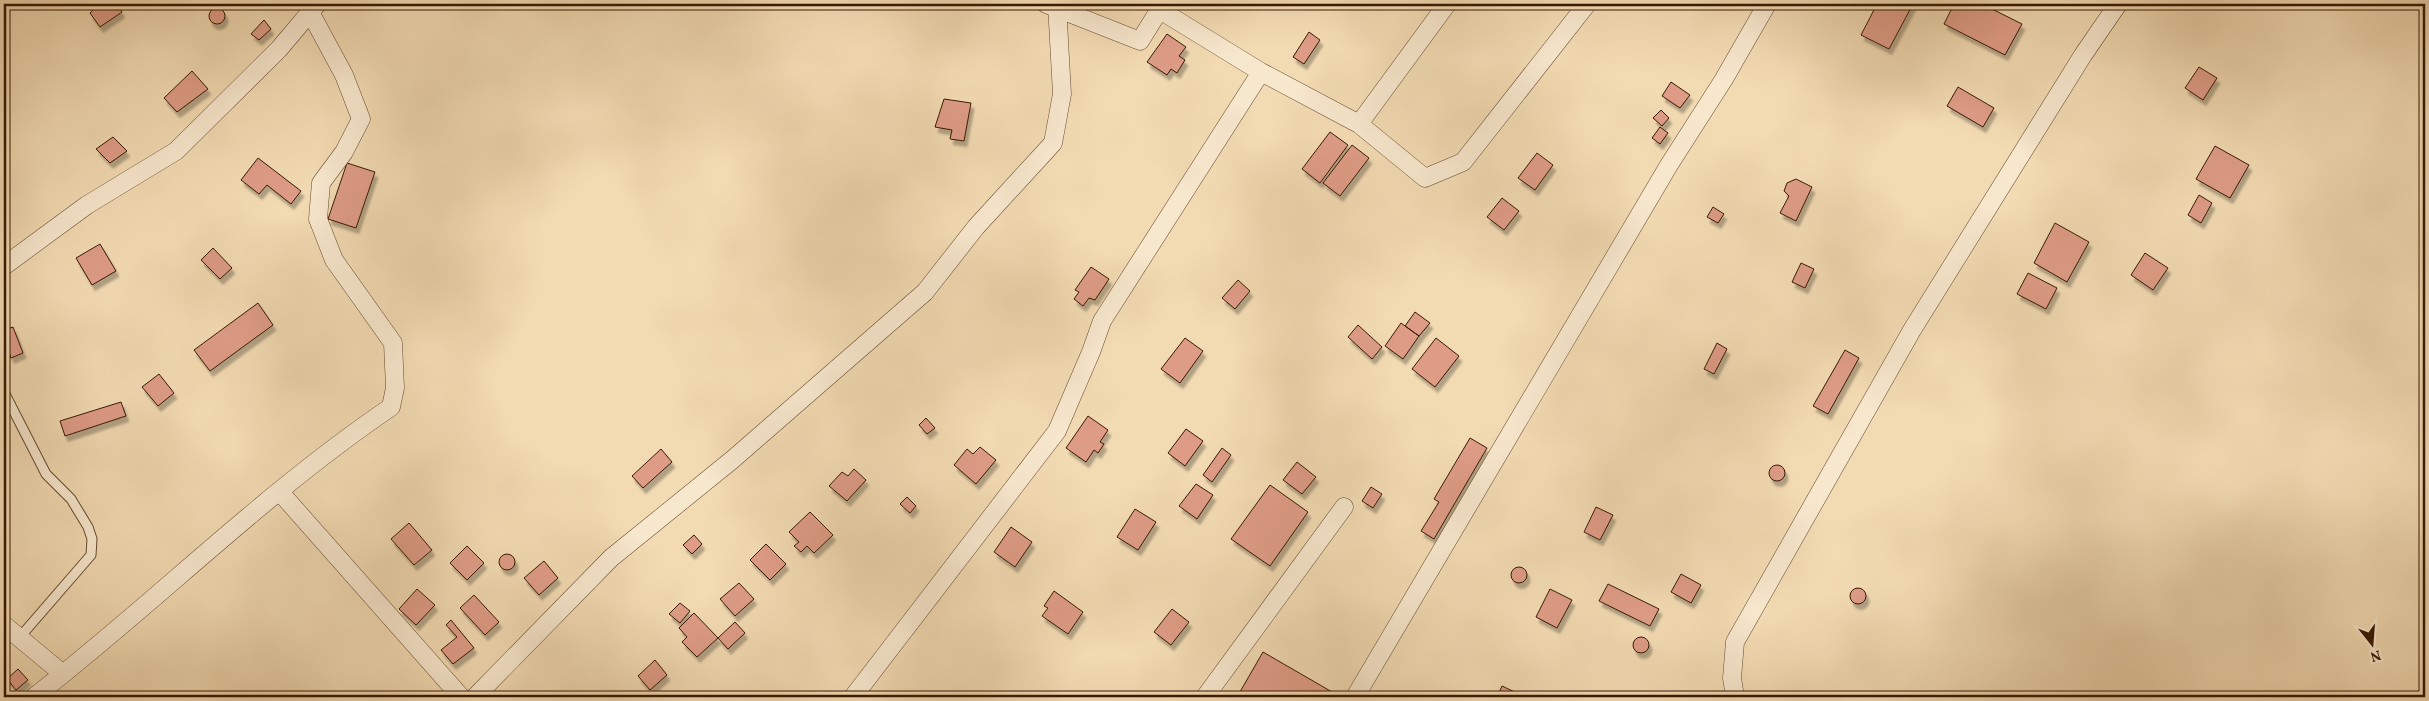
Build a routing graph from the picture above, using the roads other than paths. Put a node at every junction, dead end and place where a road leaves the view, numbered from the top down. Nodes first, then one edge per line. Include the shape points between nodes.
1 (1447, 4) edge
2 (1586, 4) edge
3 (1767, 4) edge
4 (2118, 4) edge
5 (1053, 5) edge
6 (1161, 7) edge
7 (314, 8) edge
8 (1261, 72) junction
9 (1359, 124) junction
10 (4, 266) edge
11 (4, 392) edge
12 (279, 491) junction
13 (1344, 507) dead end
14 (4, 625) edge
15 (20, 637) junction
16 (63, 674) junction
17 (34, 697) edge
18 (461, 697) edge
19 (475, 697) edge
20 (853, 697) edge
21 (1205, 697) edge
22 (1355, 697) edge
23 (1735, 697) edge

1 - 9 street
2 - 9 street via 1463,162 1425,178
3 - 22 street
4 - 23 street via 1912,330 1735,642 1732,678
5 - 6 street via 1140,41
5 - 19 street via 1062,94 1053,143 976,227 924,292 732,460 611,558
6 - 8 street
7 - 10 street via 279,50 176,151 87,205
7 - 12 street via 361,120 344,152 321,183 318,219 334,260 393,343 395,388 392,407 351,434
8 - 9 street
8 - 20 street via 1102,321 1057,431
11 - 15 lane via 46,474 71,499 92,539 90,556
12 - 16 street
12 - 18 street
13 - 21 street
14 - 15 street
15 - 16 street
16 - 17 street

